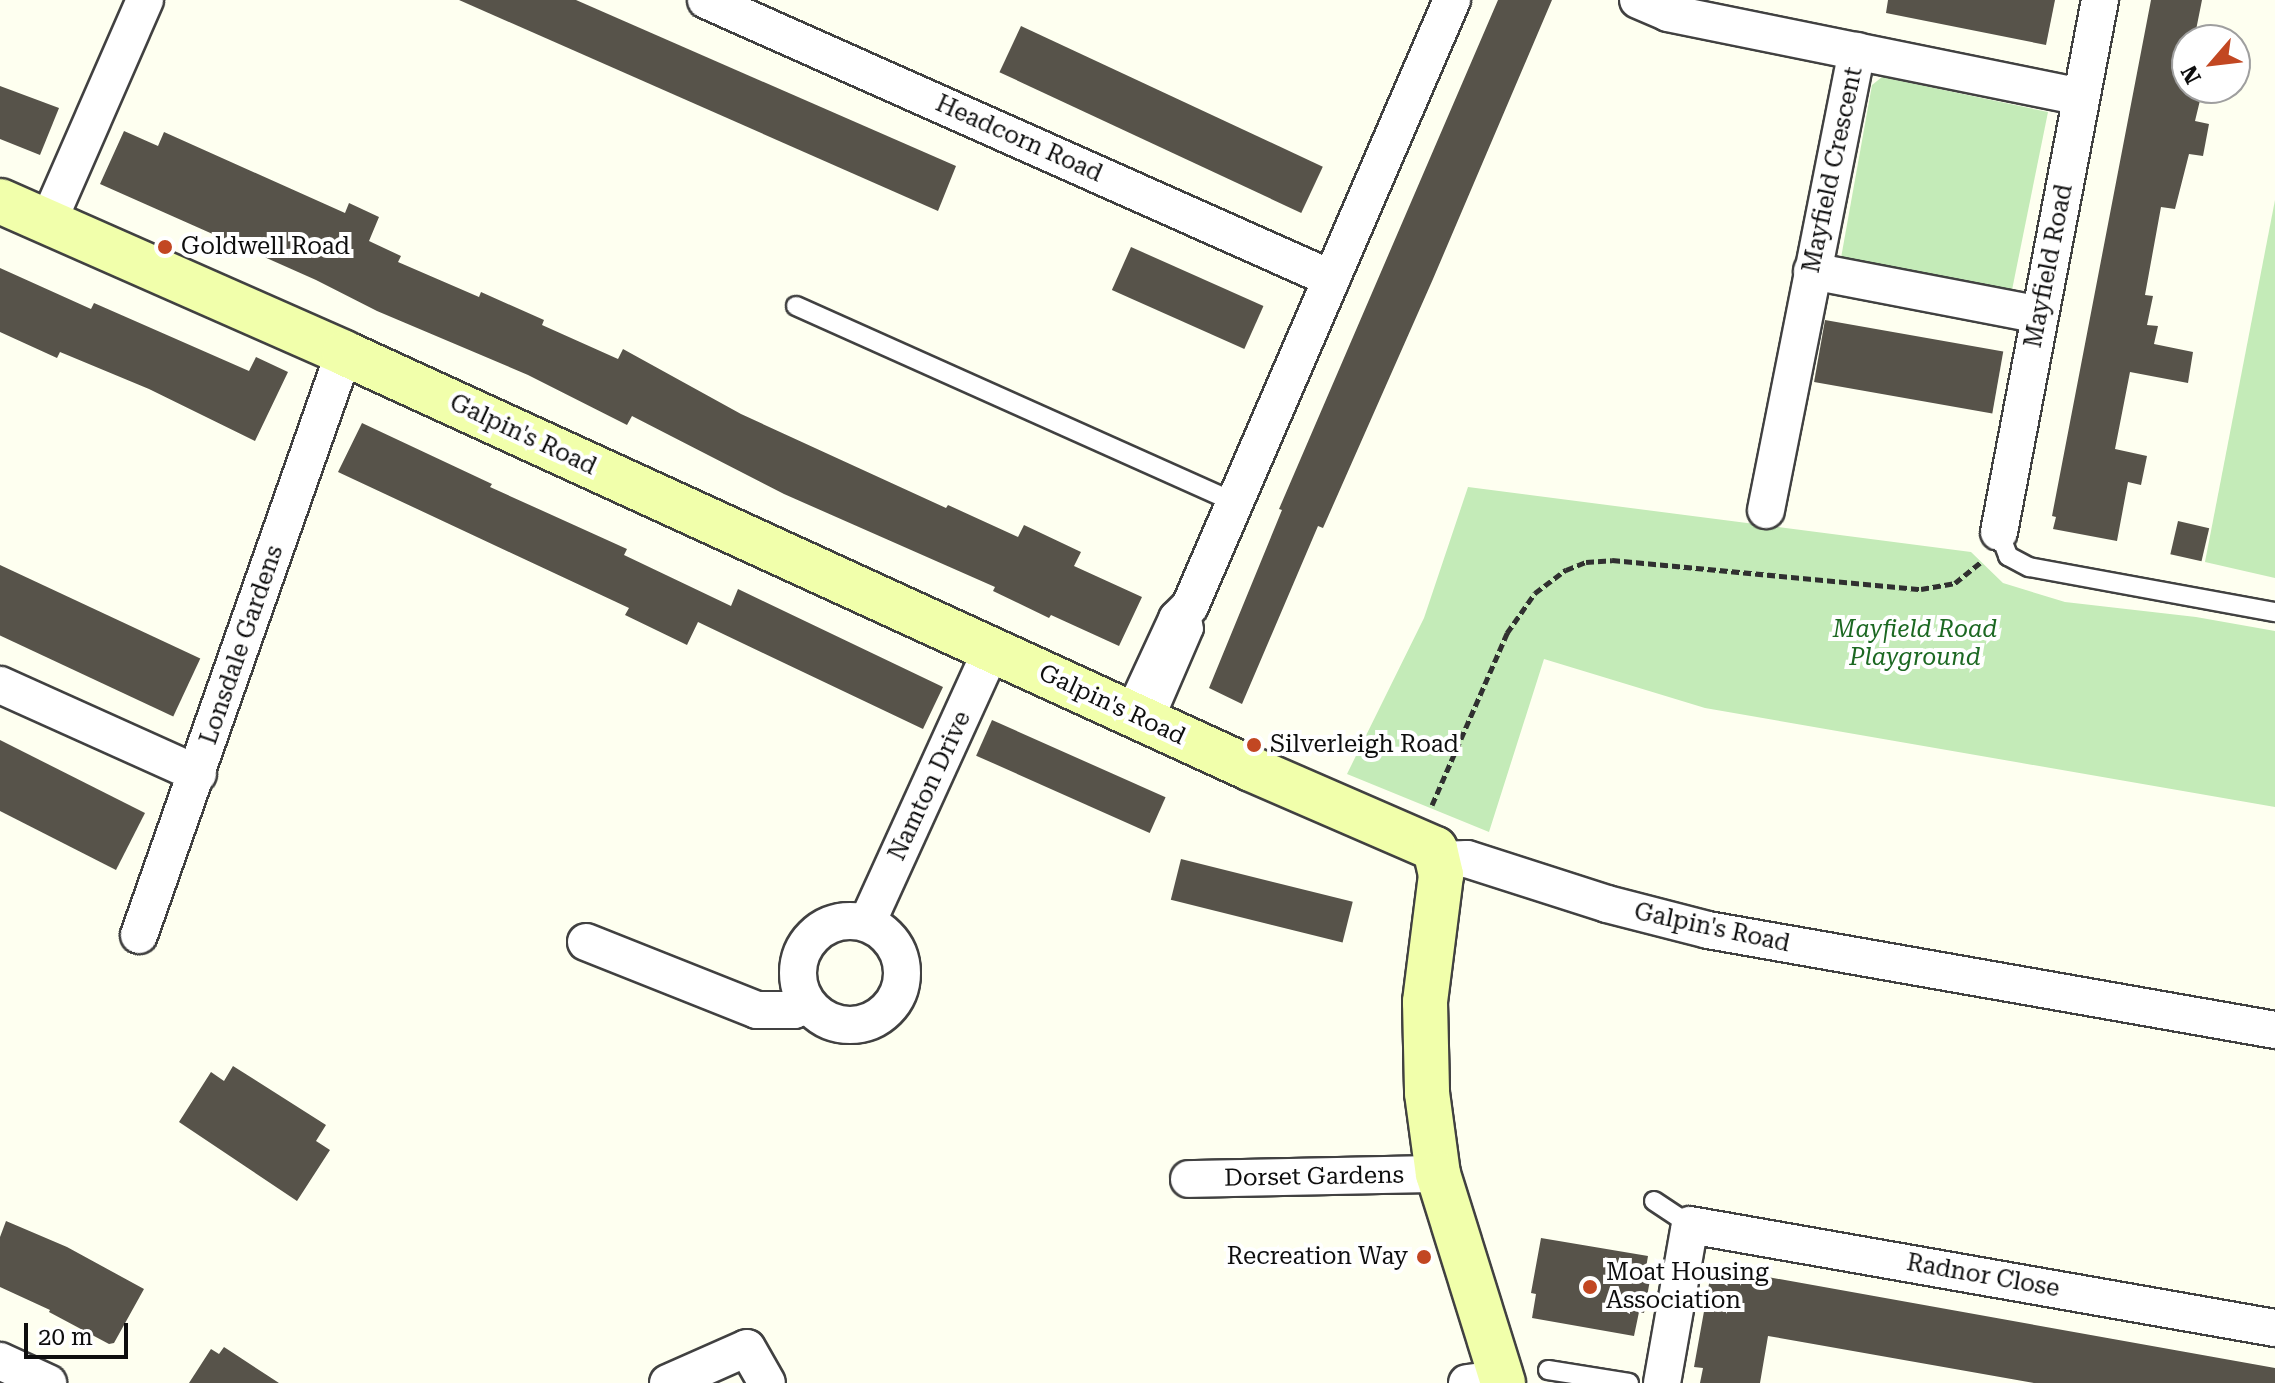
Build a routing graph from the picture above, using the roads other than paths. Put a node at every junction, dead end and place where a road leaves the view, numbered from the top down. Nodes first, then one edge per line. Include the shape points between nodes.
1 (145, 0) edge
2 (706, 0) edge
3 (1452, 0) edge
4 (1638, 0) edge
5 (2100, 0) edge
6 (1857, 51) junction
7 (2080, 97) junction
8 (0, 201) edge
9 (48, 222) junction
10 (1812, 271) junction
11 (1332, 279) junction
12 (796, 306) dead end
13 (2040, 315) junction
14 (344, 353) junction
15 (1234, 502) junction
16 (1766, 510) dead end
17 (2000, 539) joint
18 (2275, 612) edge
19 (992, 649) junction
20 (0, 685) edge
21 (1143, 719) junction
22 (198, 774) junction
23 (1440, 860) junction
24 (867, 923) junction
25 (139, 935) dead end
26 (586, 942) dead end
27 (807, 1005) junction
28 (2275, 1030) edge
29 (1438, 1174) junction
30 (1189, 1179) dead end
31 (1654, 1201) dead end
32 (1690, 1225) junction
33 (2275, 1328) edge
34 (0, 1361) edge
35 (1548, 1370) dead end
36 (1490, 1382) edge
37 (48, 1383) edge
38 (668, 1383) edge
39 (767, 1383) edge
40 (1629, 1383) edge
41 (1662, 1383) edge

1 - 9 street
2 - 11 street, Headcorn Road
3 - 11 street
4 - 6 street, Mayfield Crescent via 1668,13
5 - 7 street, Mayfield Road
6 - 7 street
6 - 10 street, Mayfield Crescent
7 - 13 street, Mayfield Road
8 - 9 street, Galpin's Road
9 - 14 street, Galpin's Road
10 - 13 street
10 - 16 street, Mayfield Crescent
11 - 15 street
12 - 15 lane
13 - 17 street, Mayfield Road
14 - 19 street, Galpin's Road
14 - 22 street, Lonsdale Gardens
15 - 21 street via 1190,606 1177,619
17 - 18 lane via 2008,556 2029,567
19 - 21 street, Galpin's Road
19 - 24 street, Namton Drive
20 - 22 street
21 - 23 street, Galpin's Road via 1424,841
22 - 25 street, Lonsdale Gardens
23 - 28 street, Galpin's Road via 1467,859 1708,930
23 - 29 street via 1424,1045
24 - 27 street via 829,925 804,947 798,981
24 - 27 street via 891,941 899,957 901,982 891,1006 870,1021 844,1025
26 - 27 street via 757,1010
29 - 30 street, Dorset Gardens
29 - 36 street
31 - 32 lane
32 - 33 street, Radnor Close
32 - 41 street
34 - 37 street
35 - 40 lane
38 - 39 street via 747,1348

